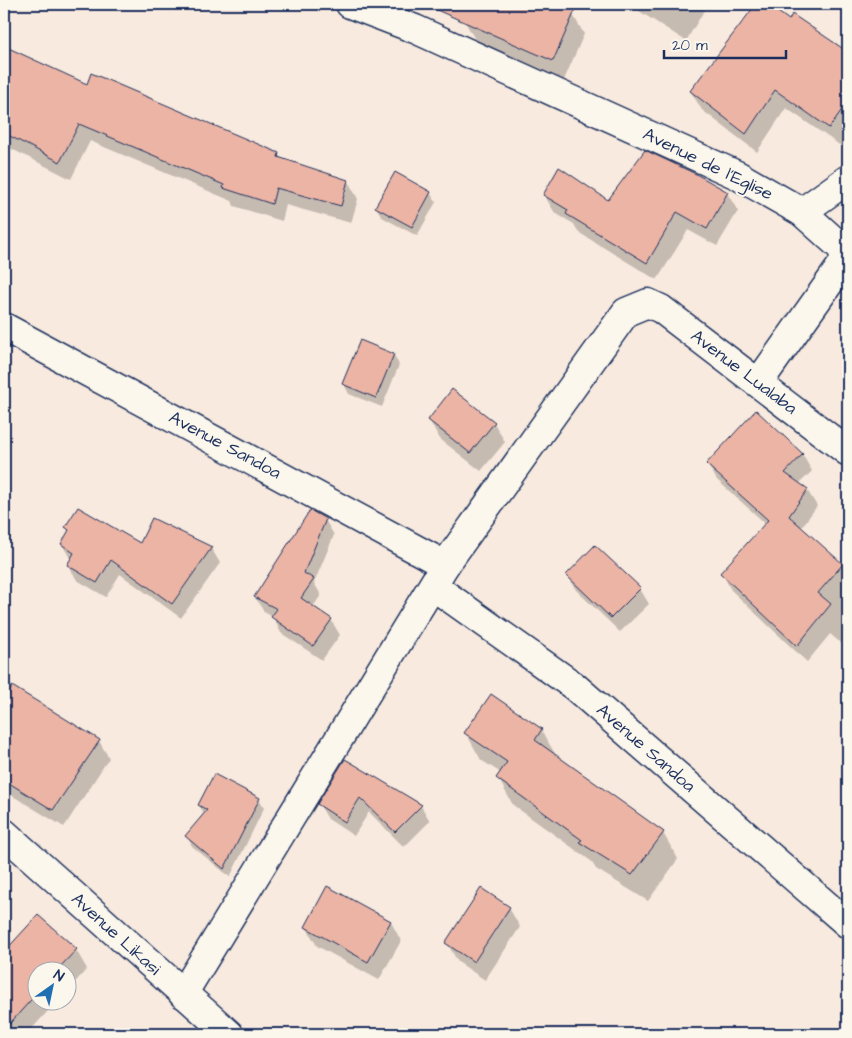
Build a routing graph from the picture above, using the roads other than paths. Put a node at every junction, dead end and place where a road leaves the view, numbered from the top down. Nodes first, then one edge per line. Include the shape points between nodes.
1 (350, 4) edge
2 (848, 179) edge
3 (802, 212) junction
4 (4, 327) edge
5 (758, 382) junction
6 (848, 452) edge
7 (439, 575) junction
8 (4, 833) edge
9 (848, 924) edge
10 (182, 994) junction
11 (216, 1031) edge

1 - 3 street, Avenue de l'Eglise via 415,29 737,175
2 - 3 street
3 - 5 street, Avenue de l'Eglise via 843,249 844,262
4 - 7 street, Avenue Sandoa
5 - 6 street, Avenue Lualaba
5 - 7 street, Avenue Lualaba via 661,309 648,303 626,312
7 - 9 street, Avenue Sandoa via 574,686
7 - 10 street
8 - 10 street, Avenue Likasi
10 - 11 street, Avenue Likasi

